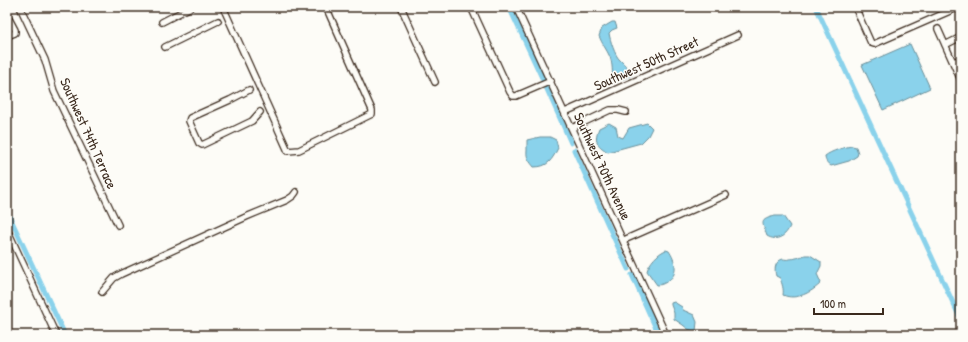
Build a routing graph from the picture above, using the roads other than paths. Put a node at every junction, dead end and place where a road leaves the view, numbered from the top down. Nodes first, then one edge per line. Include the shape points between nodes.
1 (20, 7) edge
2 (191, 7) edge
3 (223, 7) edge
4 (326, 7) edge
5 (401, 7) edge
6 (471, 7) edge
7 (516, 7) edge
8 (855, 7) edge
9 (959, 7) edge
10 (7, 16) edge
11 (218, 21) dead end
12 (162, 22) dead end
13 (938, 29) dead end
14 (738, 35) dead end
15 (7, 36) edge
16 (961, 38) edge
17 (945, 45) junction
18 (165, 48) dead end
19 (961, 58) edge
20 (953, 62) junction
21 (960, 78) dead end
22 (551, 81) junction
23 (435, 82) dead end
24 (248, 90) dead end
25 (260, 112) dead end
26 (565, 112) junction
27 (626, 112) dead end
28 (572, 128) junction
29 (296, 192) dead end
30 (726, 195) dead end
31 (118, 225) dead end
32 (7, 229) edge
33 (624, 240) junction
34 (102, 292) dead end
35 (56, 335) edge
36 (666, 335) edge

1 - 31 street, Southwest 74th Terrace via 45,60 54,91
2 - 12 street
3 - 4 street via 288,151 299,150 372,114
5 - 23 street
6 - 22 street via 513,96
7 - 22 street, Southwest 70th Avenue
8 - 9 street via 871,43 874,44
10 - 15 street via 15,33
11 - 18 street
13 - 17 street
14 - 26 street, Southwest 50th Street
16 - 17 street
17 - 20 street
19 - 20 street
20 - 21 street
22 - 26 street, Southwest 70th Avenue
24 - 25 street via 190,118 199,143 202,145 252,121
26 - 28 street, Southwest 70th Avenue
27 - 28 street via 610,110
28 - 33 street, Southwest 70th Avenue
29 - 34 street via 287,200 121,274
30 - 33 street
32 - 35 street
33 - 36 street, Southwest 70th Avenue

